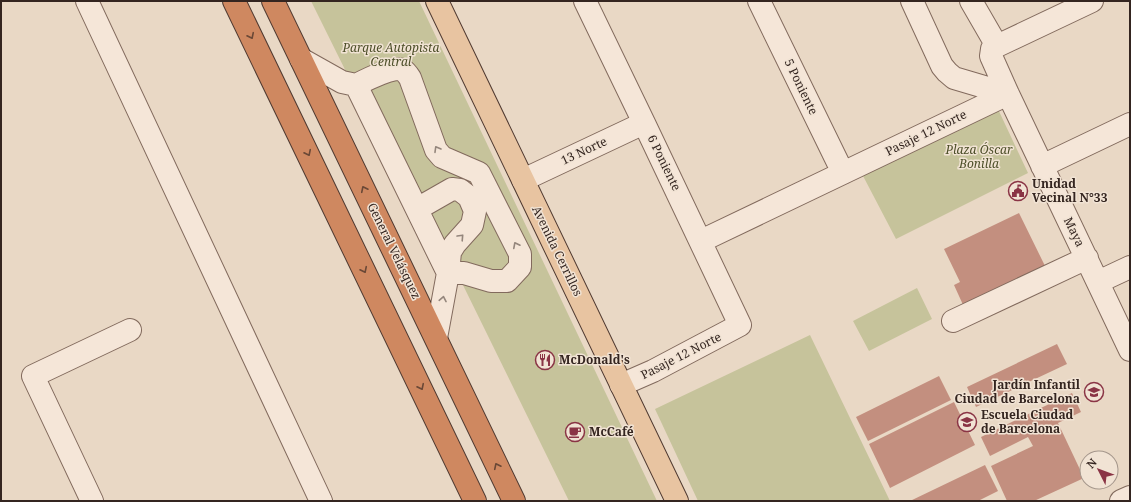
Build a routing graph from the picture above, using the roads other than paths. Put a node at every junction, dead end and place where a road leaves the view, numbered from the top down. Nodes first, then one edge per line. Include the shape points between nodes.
1 (87, 1) edge
2 (234, 1) edge
3 (273, 1) edge
4 (437, 1) edge
5 (585, 1) edge
6 (759, 1) edge
7 (912, 1) edge
8 (971, 1) edge
9 (1092, 1) edge
10 (997, 46) junction
11 (301, 59) junction
12 (356, 85) junction
13 (1008, 94) junction
14 (644, 123) junction
15 (1130, 124) edge
16 (1042, 166) junction
17 (843, 173) junction
18 (523, 180) junction
19 (416, 207) junction
20 (701, 241) junction
21 (1087, 258) junction
22 (1130, 267) edge
23 (448, 273) junction
24 (1098, 282) junction
25 (953, 321) dead end
26 (740, 325) joint
27 (130, 330) dead end
28 (436, 338) junction
29 (1130, 350) edge
30 (621, 385) junction
31 (1130, 497) edge
32 (92, 501) edge
33 (321, 501) edge
34 (475, 501) edge
35 (514, 501) edge
36 (677, 501) edge
37 (1121, 501) edge

1 - 33 street
2 -> 34 highway
3 - 11 highway, General Velásquez
4 - 18 main road, Avenida Cerrillos
5 - 14 street, 6 Poniente
6 - 17 street, 5 Poniente
7 - 13 street via 947,72 954,78
8 - 10 street
9 - 10 street
10 - 13 street via 992,49 991,56
11 - 12 street via 342,82
28 -> 11 highway, General Velásquez
12 - 19 street
23 -> 12 street via 464,273 491,281 507,281 520,267 520,254 479,174 442,157 436,150 410,78 404,70 398,69 372,77
13 - 16 street, Maya
13 - 17 street, Pasaje 12 Norte
14 - 18 street, 13 Norte
14 - 20 street, 6 Poniente
15 - 16 street
16 - 21 street, Maya
17 - 20 street, Pasaje 12 Norte
18 - 30 main road, Avenida Cerrillos
19 - 23 street
23 -> 19 street via 450,252 472,225 475,211 469,197 460,190 452,189
20 - 26 street, 6 Poniente
21 - 24 street, Maya
21 - 25 street
22 - 24 street
28 -> 23 street
24 - 29 street, Maya
26 - 30 street, Pasaje 12 Norte
27 - 32 street via 33,376
35 -> 28 highway, General Velásquez
30 - 36 main road, Avenida Cerrillos
31 - 37 street

